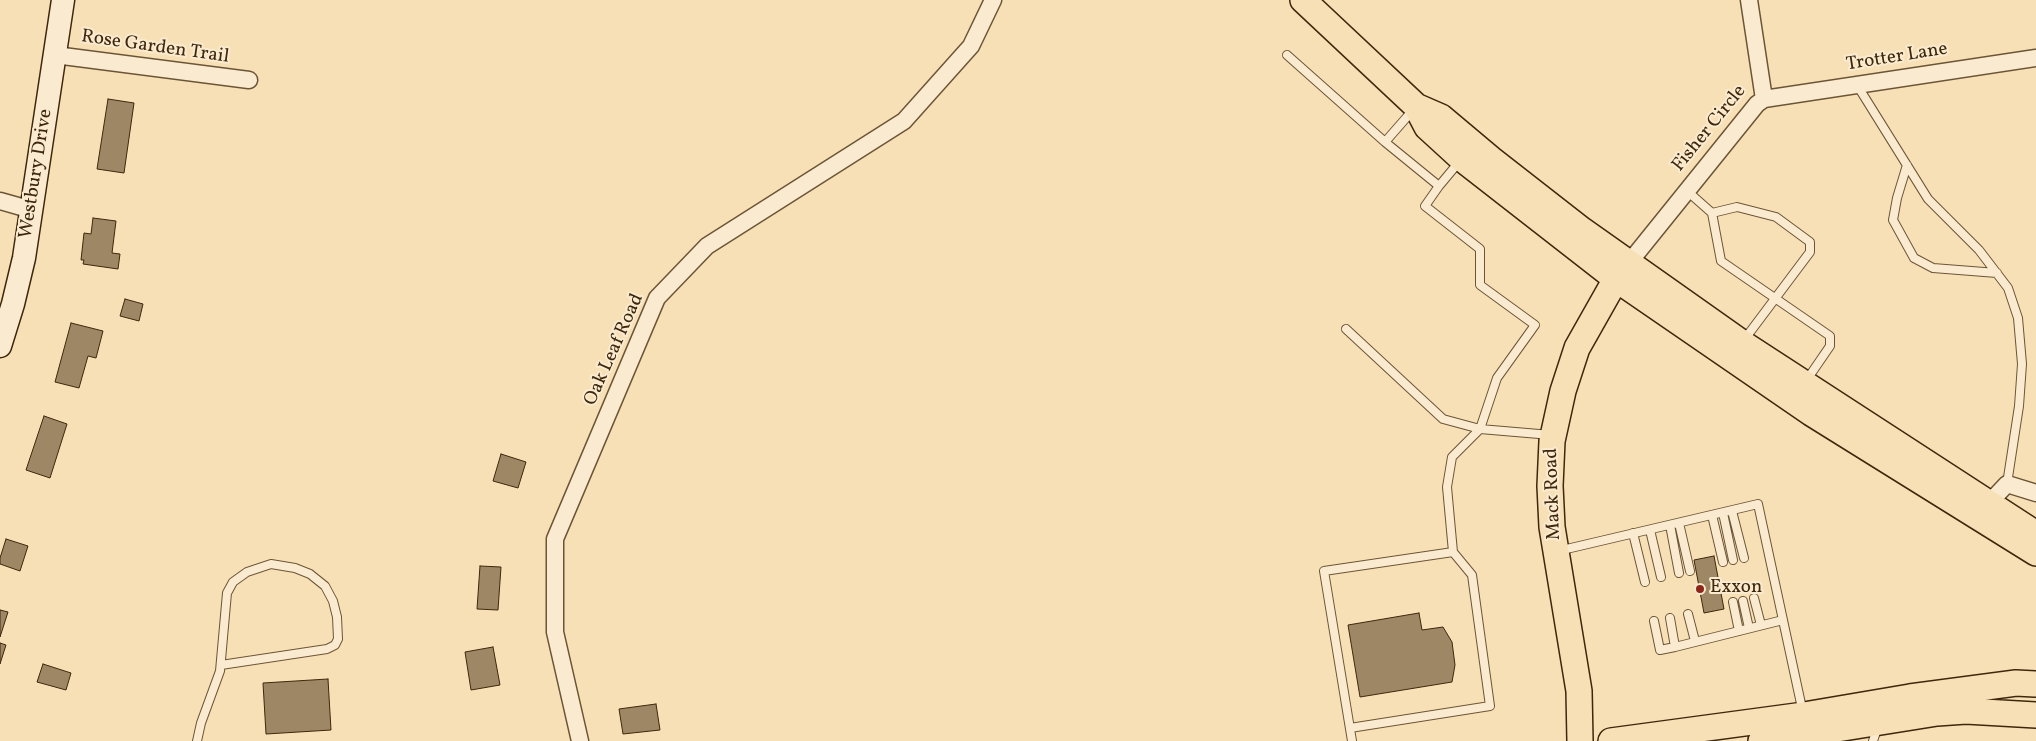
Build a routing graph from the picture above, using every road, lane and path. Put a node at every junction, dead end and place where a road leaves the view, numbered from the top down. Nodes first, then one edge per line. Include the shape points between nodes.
1 (63, 0) edge
2 (993, 0) edge
3 (1303, 0) edge
4 (1749, 0) edge
5 (55, 55) junction
6 (1287, 55) dead end
7 (2036, 58) edge
8 (249, 80) dead end
9 (1858, 84) junction
10 (1764, 99) junction
11 (1416, 106) junction
12 (1385, 142) junction
13 (1462, 159) junction
14 (1907, 165) junction
15 (1439, 186) junction
16 (1686, 190) junction
17 (0, 201) edge
18 (32, 210) junction
19 (1712, 212) junction
20 (1622, 271) junction
21 (1997, 273) junction
22 (1775, 299) junction
23 (1346, 329) dead end
24 (1742, 344) junction
25 (0, 346) edge
26 (1803, 384) junction
27 (1480, 429) junction
28 (1553, 435) junction
29 (2007, 484) junction
30 (2036, 493) edge
31 (1989, 503) junction
32 (1732, 511) junction
33 (1723, 513) junction
34 (1712, 515) junction
35 (1679, 523) junction
36 (1670, 525) junction
37 (1650, 530) junction
38 (2032, 530) edge
39 (1633, 533) junction
40 (1556, 551) junction
41 (1453, 552) junction
42 (2036, 554) edge
43 (1744, 558) dead end
44 (1733, 560) dead end
45 (1723, 562) dead end
46 (1690, 571) dead end
47 (1679, 573) dead end
48 (1661, 578) dead end
49 (1645, 582) dead end
50 (1754, 598) dead end
51 (1743, 600) dead end
52 (1733, 602) dead end
53 (1688, 614) dead end
54 (1670, 618) dead end
55 (1783, 620) junction
56 (1654, 621) dead end
57 (1761, 626) junction
58 (1749, 628) junction
59 (1739, 631) junction
60 (1695, 641) junction
61 (1675, 647) junction
62 (221, 665) junction
63 (2036, 684) edge
64 (1937, 713) junction
65 (1804, 715) junction
66 (2036, 715) edge
67 (1350, 728) junction
68 (1876, 731) edge
69 (197, 741) edge
70 (580, 741) edge
71 (1352, 741) edge
72 (1580, 741) edge
73 (1611, 741) edge
74 (1761, 741) edge

1 - 5 street, Westbury Drive
2 - 70 street, Oak Leaf Road via 971,46 904,121 707,246 657,298 556,539 555,632
3 - 11 main road
4 - 10 street, Fisher Circle
5 - 8 street, Rose Garden Trail
5 - 18 street, Westbury Drive
6 - 12 lane
7 - 9 street, Trotter Lane
9 - 10 street, Trotter Lane
9 - 14 lane
10 - 16 street, Fisher Circle
11 - 12 lane
11 - 13 main road via 1427,128
11 - 20 main road via 1441,116 1582,230
12 - 15 lane
13 - 15 lane
13 - 20 main road
14 - 21 lane via 1928,199 1979,250
14 - 21 lane via 1893,220 1914,258 1933,268
15 - 27 lane via 1425,206 1480,249 1480,284 1535,326 1497,378
16 - 19 lane
16 - 20 street, Fisher Circle
17 - 18 street
18 - 25 street, Westbury Drive via 24,258
19 - 22 lane via 1721,261
19 - 22 lane via 1737,207 1776,217 1810,242 1810,252
20 - 24 main road
20 - 28 main road, Mack Road via 1577,348
20 - 42 main road via 1811,413
21 - 29 lane via 2008,288 2018,318 2022,364 2020,406
22 - 24 lane
22 - 26 lane via 1830,336 1830,346
23 - 27 lane via 1443,419
24 - 26 main road
26 - 31 main road
27 - 28 lane
27 - 41 lane via 1452,457 1447,487
28 - 40 main road, Mack Road via 1550,486
29 - 30 street
29 - 31 street
31 - 38 main road
32 - 33 lane
32 - 43 lane
32 - 55 lane via 1758,504
33 - 34 lane
33 - 44 lane
34 - 35 lane
34 - 45 lane
35 - 36 lane
35 - 46 lane
36 - 37 lane
36 - 47 lane
37 - 39 lane
37 - 48 lane
39 - 40 lane
39 - 49 lane
40 - 72 main road, Mack Road via 1579,691
41 - 67 lane via 1324,571
41 - 67 lane via 1472,575 1490,706
50 - 57 lane
51 - 58 lane
52 - 59 lane
53 - 60 lane
54 - 61 lane
55 - 57 lane
55 - 65 lane
56 - 61 lane via 1660,650
57 - 58 lane
58 - 59 lane
59 - 60 lane
60 - 61 lane
62 - 62 lane via 226,593 233,582 247,572 272,564 310,574 325,586 337,617 335,645 327,649
62 - 69 lane
63 - 64 main road via 2015,692 1950,704
63 - 65 main road via 2016,683 1910,696
64 - 66 main road via 1966,711
64 - 68 main road
65 - 73 main road
67 - 71 lane
68 - 74 main road

